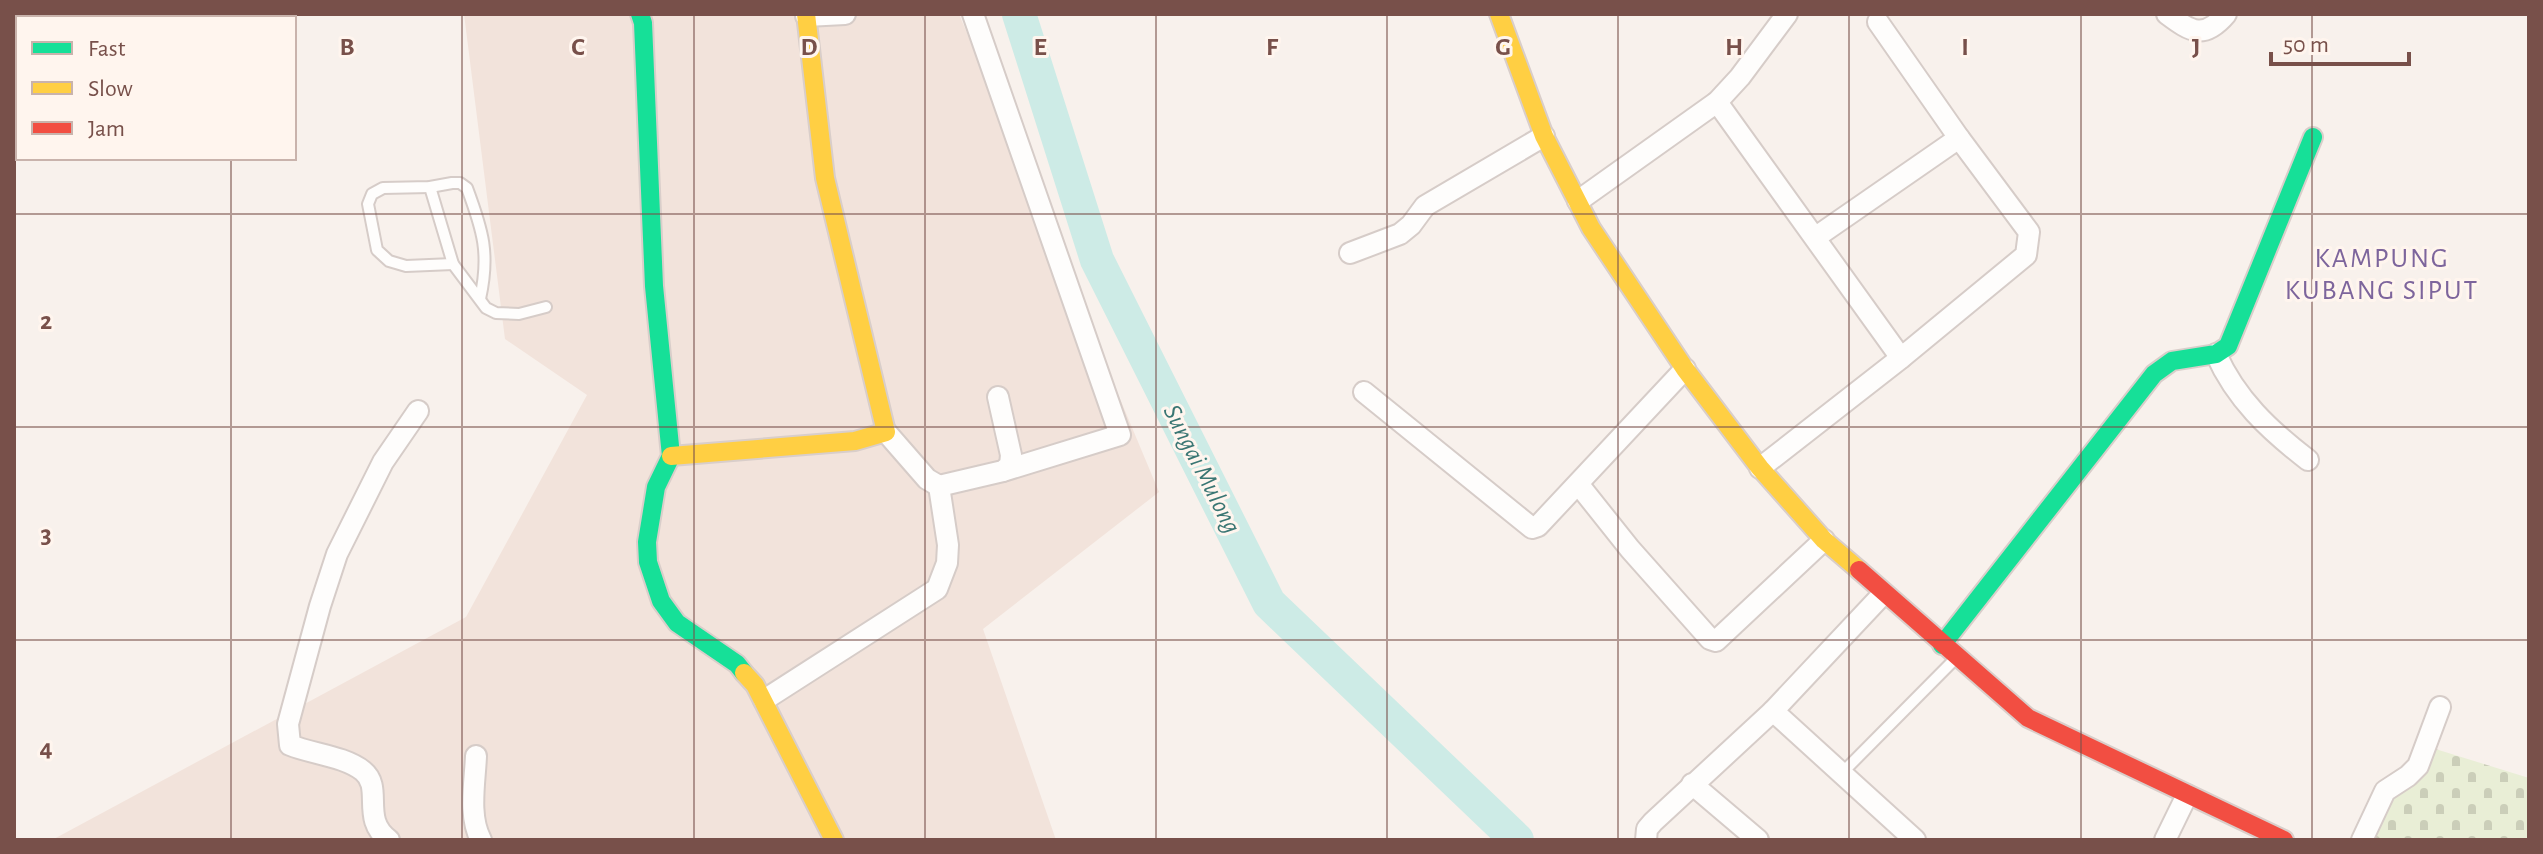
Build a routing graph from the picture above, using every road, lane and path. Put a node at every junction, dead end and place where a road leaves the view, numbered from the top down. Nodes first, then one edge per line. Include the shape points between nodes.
1 (640, 14) edge
2 (845, 14) edge
3 (973, 14) edge
4 (1499, 14) edge
5 (1787, 14) edge
6 (2167, 14) edge
7 (2226, 14) edge
8 (806, 15) edge
9 (1875, 17) edge
10 (1717, 102) junction
11 (1544, 136) junction
12 (2313, 137) dead end
13 (1959, 138) junction
14 (430, 187) junction
15 (1578, 201) junction
16 (1816, 237) junction
17 (1350, 253) dead end
18 (453, 264) junction
19 (480, 299) junction
20 (546, 307) dead end
21 (2216, 354) junction
22 (1901, 358) junction
23 (1685, 369) junction
24 (1364, 392) dead end
25 (998, 397) dead end
26 (418, 411) dead end
27 (886, 432) junction
28 (671, 456) junction
29 (2308, 460) dead end
30 (1760, 468) junction
31 (1003, 471) junction
32 (1579, 485) junction
33 (939, 486) junction
34 (1824, 540) junction
35 (1883, 594) junction
36 (1949, 651) junction
37 (764, 700) junction
38 (2440, 707) dead end
39 (1773, 711) junction
40 (476, 756) dead end
41 (1841, 774) junction
42 (1692, 784) junction
43 (2187, 795) junction
44 (1913, 839) edge
45 (389, 840) edge
46 (481, 840) edge
47 (834, 840) edge
48 (1646, 840) edge
49 (1758, 840) edge
50 (2165, 840) edge
51 (2284, 840) edge
52 (2362, 840) edge

1 - 28 street via 654,286
2 - 8 street
3 - 31 street via 1120,435
4 - 11 street
5 - 10 street
6 - 7 street via 2206,32
8 - 27 street via 825,178
9 - 13 street
10 - 15 street
10 - 16 street
11 - 15 street
11 - 17 street via 1425,206 1400,234
12 - 21 street via 2228,346
13 - 16 street
13 - 22 street via 2029,232 2026,255
14 - 18 lane
14 - 18 lane via 383,188 372,194 368,204 377,250 406,266
14 - 19 lane via 460,183 467,188 487,256
15 - 23 street
16 - 22 street
18 - 19 lane
19 - 20 lane via 496,313
21 - 29 street via 2228,381 2250,407
21 - 36 street via 2172,361 2154,374
22 - 30 street
23 - 30 street
23 - 32 street
24 - 32 street via 1532,528
25 - 31 street via 1011,455
26 - 45 street via 383,462 337,554 288,724 290,745 351,765 370,778 373,819
27 - 28 street via 855,441
27 - 33 street
28 - 37 street via 656,487 647,542 661,601 677,623 737,664
30 - 34 street
31 - 33 street
32 - 34 street via 1716,641
33 - 37 street via 948,545 937,589
34 - 35 street
35 - 36 street
35 - 39 street
36 - 41 lane
36 - 43 street via 2028,718
37 - 47 street
38 - 52 street via 2418,766 2385,791
39 - 41 street
39 - 42 street
40 - 46 street via 474,814
41 - 44 street
42 - 48 street via 1647,829
42 - 49 street
43 - 50 street
43 - 51 street

